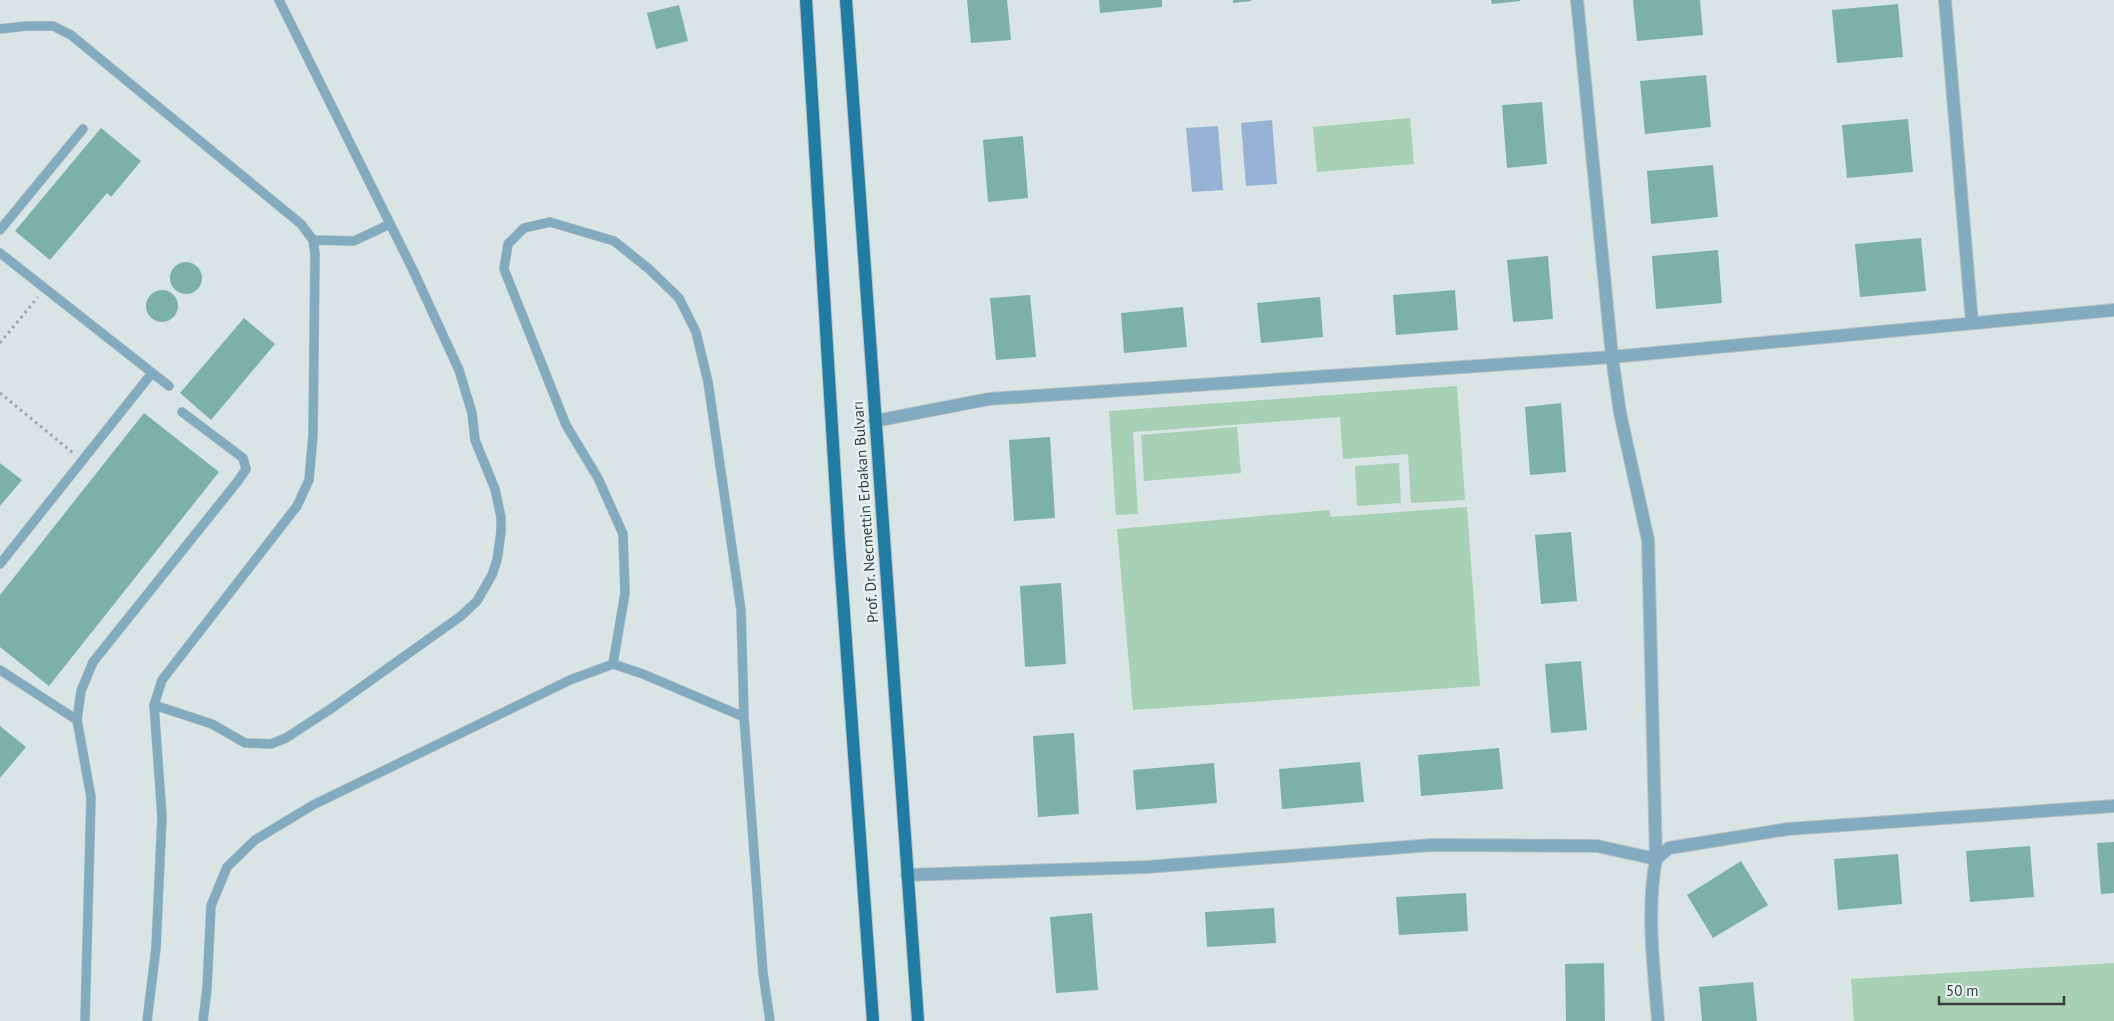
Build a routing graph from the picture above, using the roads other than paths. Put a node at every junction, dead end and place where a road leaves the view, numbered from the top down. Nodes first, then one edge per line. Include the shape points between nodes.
1 (279, 0) edge
2 (806, 0) edge
3 (846, 0) edge
4 (1577, 0) edge
5 (1945, 0) edge
6 (0, 29) edge
7 (83, 129) dead end
8 (390, 224) junction
9 (0, 230) edge
10 (313, 240) junction
11 (0, 253) edge
12 (2114, 310) edge
13 (1972, 323) junction
14 (1612, 356) junction
15 (152, 373) junction
16 (169, 386) dead end
17 (182, 412) dead end
18 (876, 421) junction
19 (0, 564) edge
20 (612, 664) junction
21 (0, 670) edge
22 (154, 705) junction
23 (744, 718) junction
24 (78, 720) junction
25 (2114, 806) edge
26 (1656, 859) junction
27 (907, 875) junction
28 (85, 1021) edge
29 (147, 1021) edge
30 (202, 1021) edge
31 (770, 1021) edge
32 (873, 1021) edge
33 (918, 1021) edge
34 (1658, 1021) edge

1 - 8 lane
2 - 32 main road, Prof. Dr. Necmettin Erbakan Bulvarı via 840,563
3 - 18 main road, Prof. Dr. Necmettin Erbakan Bulvarı
4 - 14 street
5 - 13 street
6 - 10 lane via 53,26 71,35 301,224
7 - 9 lane
8 - 10 lane via 354,241
8 - 22 lane via 459,370 470,404 475,440 495,489 501,532 492,575 477,601 444,630 279,741 262,745 245,743 212,724
10 - 22 lane via 313,435 309,480 297,506 162,680
11 - 15 lane
12 - 13 street
13 - 14 street
14 - 18 street via 989,400
14 - 26 street via 1620,413 1648,540
15 - 16 lane
15 - 19 lane
17 - 24 lane via 243,458 246,468 93,662 80,690
18 - 27 main road, Prof. Dr. Necmettin Erbakan Bulvarı
20 - 23 lane
20 - 23 lane via 625,594 623,534 598,478 566,424 504,269 508,244 524,228 550,222 614,240 679,298 696,332 708,382 741,610
20 - 30 lane via 570,680 313,805 255,840 227,867 211,906
21 - 24 lane
22 - 29 lane via 162,817 156,948
23 - 31 lane via 763,973
24 - 28 lane via 92,797
25 - 26 street via 1788,829 1682,845 1669,848
26 - 27 street via 1597,846 1432,845 1147,867
26 - 34 street via 1652,882 1652,944
27 - 33 main road, Prof. Dr. Necmettin Erbakan Bulvarı

